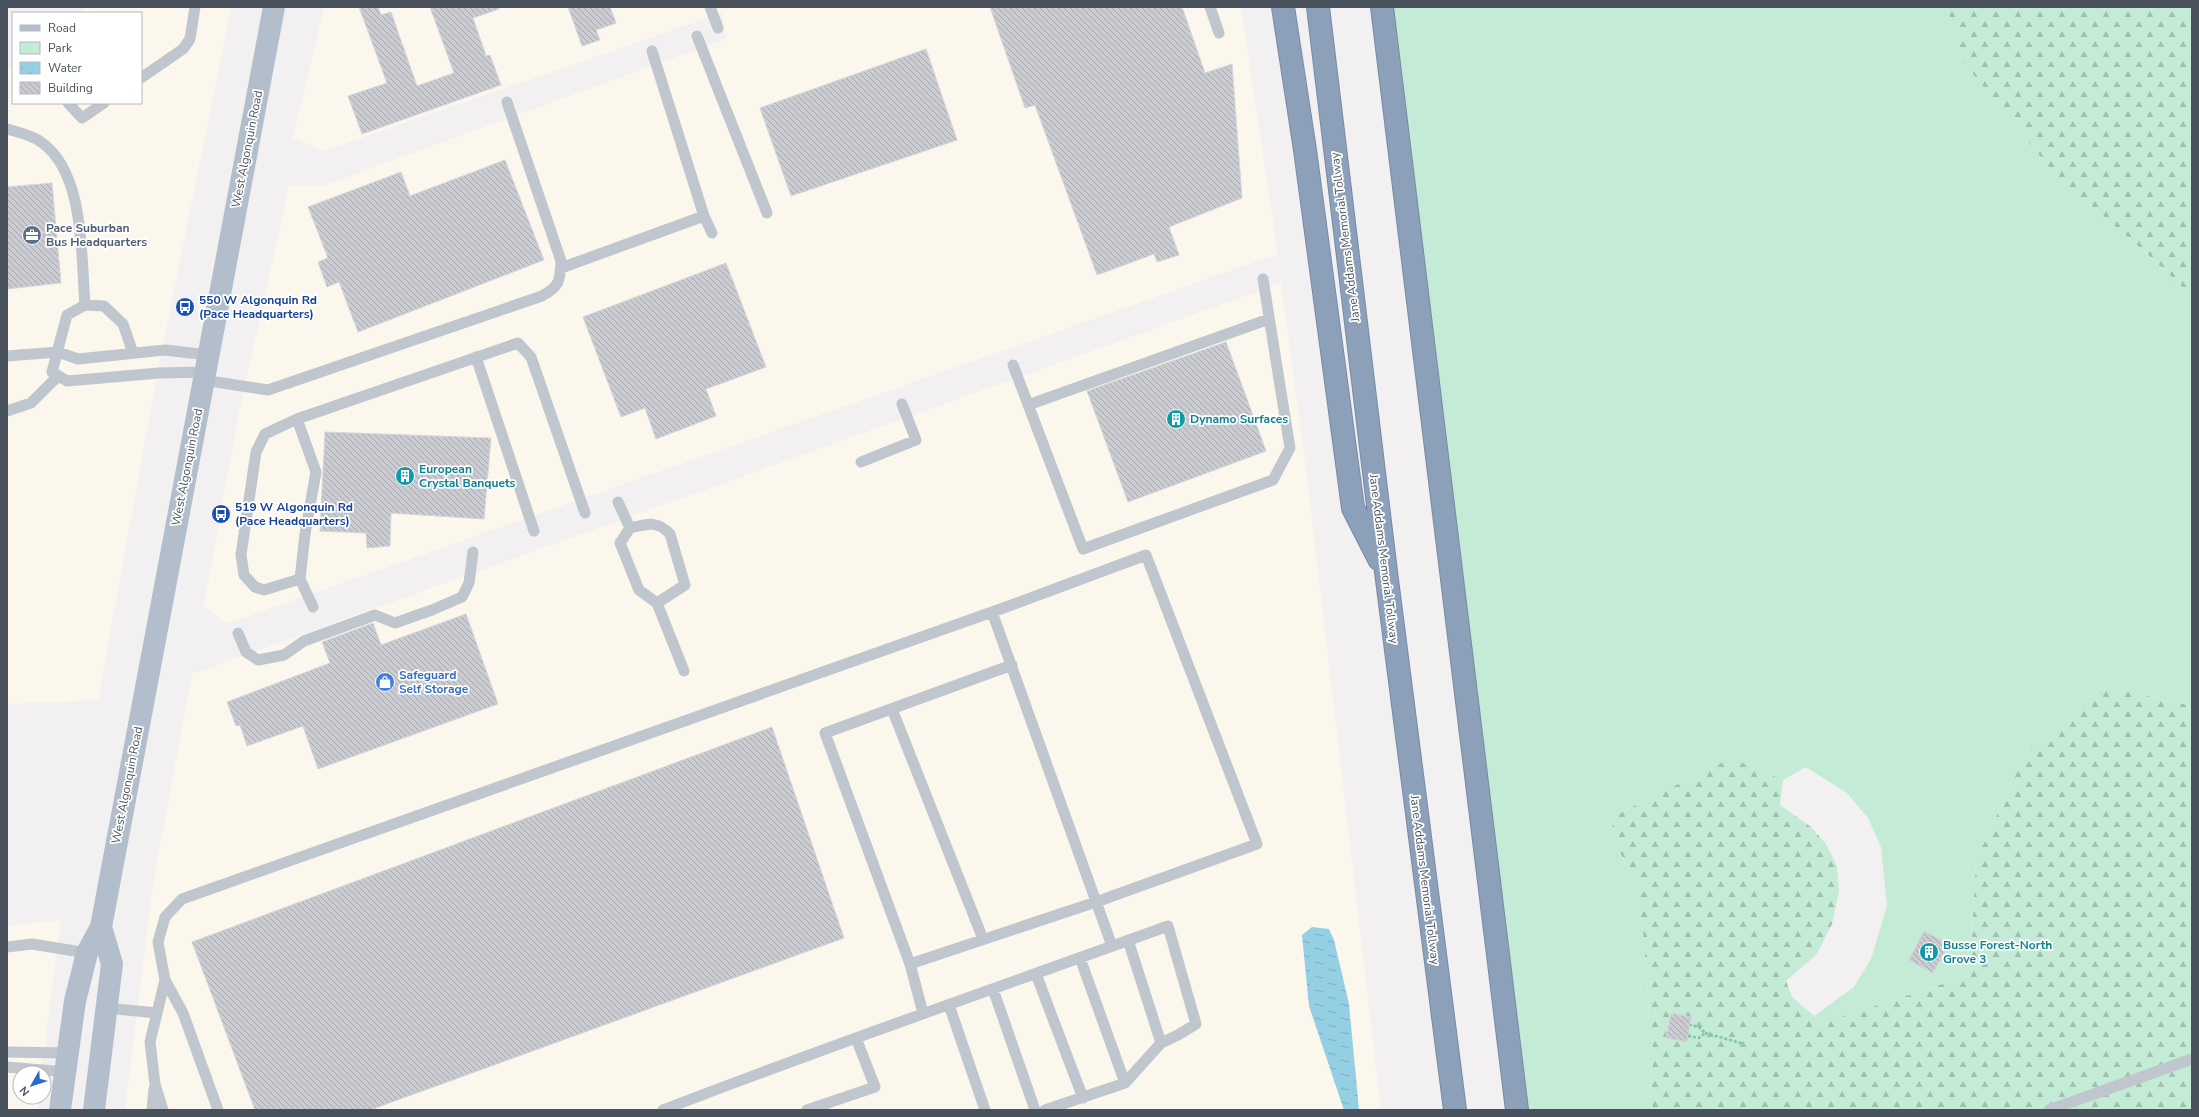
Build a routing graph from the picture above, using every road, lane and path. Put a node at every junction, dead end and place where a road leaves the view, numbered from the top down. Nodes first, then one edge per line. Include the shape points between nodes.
1 (195, 7) edge
2 (274, 7) edge
3 (710, 7) edge
4 (1210, 7) edge
5 (1283, 7) edge
6 (1318, 7) edge
7 (1382, 7) edge
8 (718, 28) dead end
9 (1219, 33) dead end
10 (697, 36) dead end
11 (652, 51) dead end
12 (142, 77) edge
13 (507, 102) dead end
14 (69, 104) edge
15 (103, 104) edge
16 (7, 129) edge
17 (767, 213) dead end
18 (704, 216) junction
19 (712, 233) dead end
20 (560, 268) junction
21 (1263, 279) dead end
22 (85, 305) junction
23 (1269, 319) junction
24 (58, 352) junction
25 (133, 353) junction
26 (7, 356) edge
27 (476, 357) junction
28 (1013, 365) dead end
29 (205, 369) junction
30 (55, 374) junction
31 (902, 404) dead end
32 (1028, 405) junction
33 (7, 411) edge
34 (297, 420) junction
35 (861, 462) dead end
36 (618, 502) dead end
37 (585, 513) dead end
38 (630, 528) junction
39 (534, 531) dead end
40 (473, 552) dead end
41 (1386, 572) junction
42 (300, 579) junction
43 (657, 603) junction
44 (313, 607) dead end
45 (992, 612) junction
46 (238, 633) dead end
47 (1012, 665) junction
48 (684, 671) dead end
49 (892, 709) junction
50 (1096, 902) junction
51 (101, 927) junction
52 (983, 940) junction
53 (1128, 940) junction
54 (1112, 946) junction
55 (7, 947) edge
56 (87, 953) junction
57 (1080, 958) junction
58 (910, 964) junction
59 (1036, 974) junction
60 (165, 980) junction
61 (993, 989) junction
62 (949, 1005) junction
63 (106, 1008) junction
64 (157, 1013) junction
65 (923, 1014) junction
66 (1690, 1025) dead end
67 (1705, 1033) junction
68 (1688, 1036) dead end
69 (856, 1038) junction
70 (1161, 1043) junction
71 (1744, 1044) dead end
72 (7, 1052) edge
73 (2192, 1058) edge
74 (67, 1062) junction
75 (7, 1067) edge
76 (1125, 1083) junction
77 (154, 1084) junction
78 (1083, 1098) junction
79 (683, 1106) edge
80 (60, 1110) edge
81 (94, 1110) edge
82 (152, 1110) edge
83 (164, 1110) edge
84 (218, 1110) edge
85 (663, 1110) edge
86 (807, 1110) edge
87 (984, 1110) edge
88 (1035, 1110) edge
89 (1045, 1110) edge
90 (1455, 1110) edge
91 (1517, 1110) edge
92 (2049, 1110) edge

1 - 12 lane via 190,39 183,49
2 - 29 main road, West Algonquin Road
3 - 8 lane
4 - 9 lane
5 - 41 highway via 1305,150 1353,508
6 - 41 highway, Jane Addams Memorial Tollway
7 - 91 highway
10 - 17 lane
11 - 18 lane
13 - 20 lane via 561,261
14 - 15 lane via 82,118
16 - 22 lane via 41,141 65,167 77,204
18 - 19 lane
18 - 20 lane
20 - 29 lane via 560,278 555,289 542,296 268,390
21 - 23 lane
22 - 24 lane via 68,315
22 - 25 lane via 104,306 123,324
23 - 32 lane
23 - 32 lane via 1290,448 1273,480 1090,547 1083,549
24 - 25 lane via 78,358
24 - 26 lane
24 - 30 lane
25 - 29 lane via 165,350
27 - 34 lane
27 - 37 lane via 518,343 531,357
27 - 39 lane
28 - 32 lane
29 - 30 lane via 67,381
29 - 51 main road, West Algonquin Road
30 - 33 lane via 32,403
31 - 35 lane via 916,440
34 - 42 lane via 316,472
34 - 42 lane via 265,434 256,452 241,555 244,575 255,586 264,590
36 - 38 lane
38 - 43 lane via 620,543 639,590
38 - 43 lane via 651,522 670,534 685,585
40 - 46 lane via 469,583 462,597 395,623 375,615 304,641 284,655 258,660 246,652
41 - 90 highway, Jane Addams Memorial Tollway
42 - 44 lane
43 - 48 lane
45 - 47 lane
45 - 50 lane via 1146,555 1257,844
45 - 60 lane via 182,900 165,917 158,942
47 - 49 lane
47 - 50 lane
49 - 52 lane
49 - 58 lane via 825,733
50 - 52 lane
50 - 54 lane
51 - 56 main road, West Algonquin Road
51 - 63 main road, West Algonquin Road via 112,964
52 - 58 lane
53 - 54 lane
53 - 70 lane
53 - 70 lane via 1168,926 1196,1024
54 - 57 lane
55 - 56 lane via 32,944
56 - 74 main road, West Algonquin Road via 75,1001
57 - 59 lane
57 - 76 lane
58 - 65 lane
59 - 61 lane
59 - 78 lane
60 - 64 lane
60 - 84 lane via 183,1013
61 - 62 lane
61 - 88 lane
62 - 65 lane
62 - 87 lane
63 - 64 lane
63 - 81 main road, West Algonquin Road
64 - 77 lane via 150,1042
65 - 69 lane
66 - 67 path via 1699,1027
67 - 68 path via 1699,1038
67 - 71 path
69 - 79 lane
69 - 86 lane via 875,1087
70 - 76 lane
72 - 74 lane
73 - 92 lane
74 - 75 lane
74 - 80 main road, West Algonquin Road
76 - 78 lane
77 - 82 lane
77 - 83 lane
78 - 89 lane
79 - 85 lane

